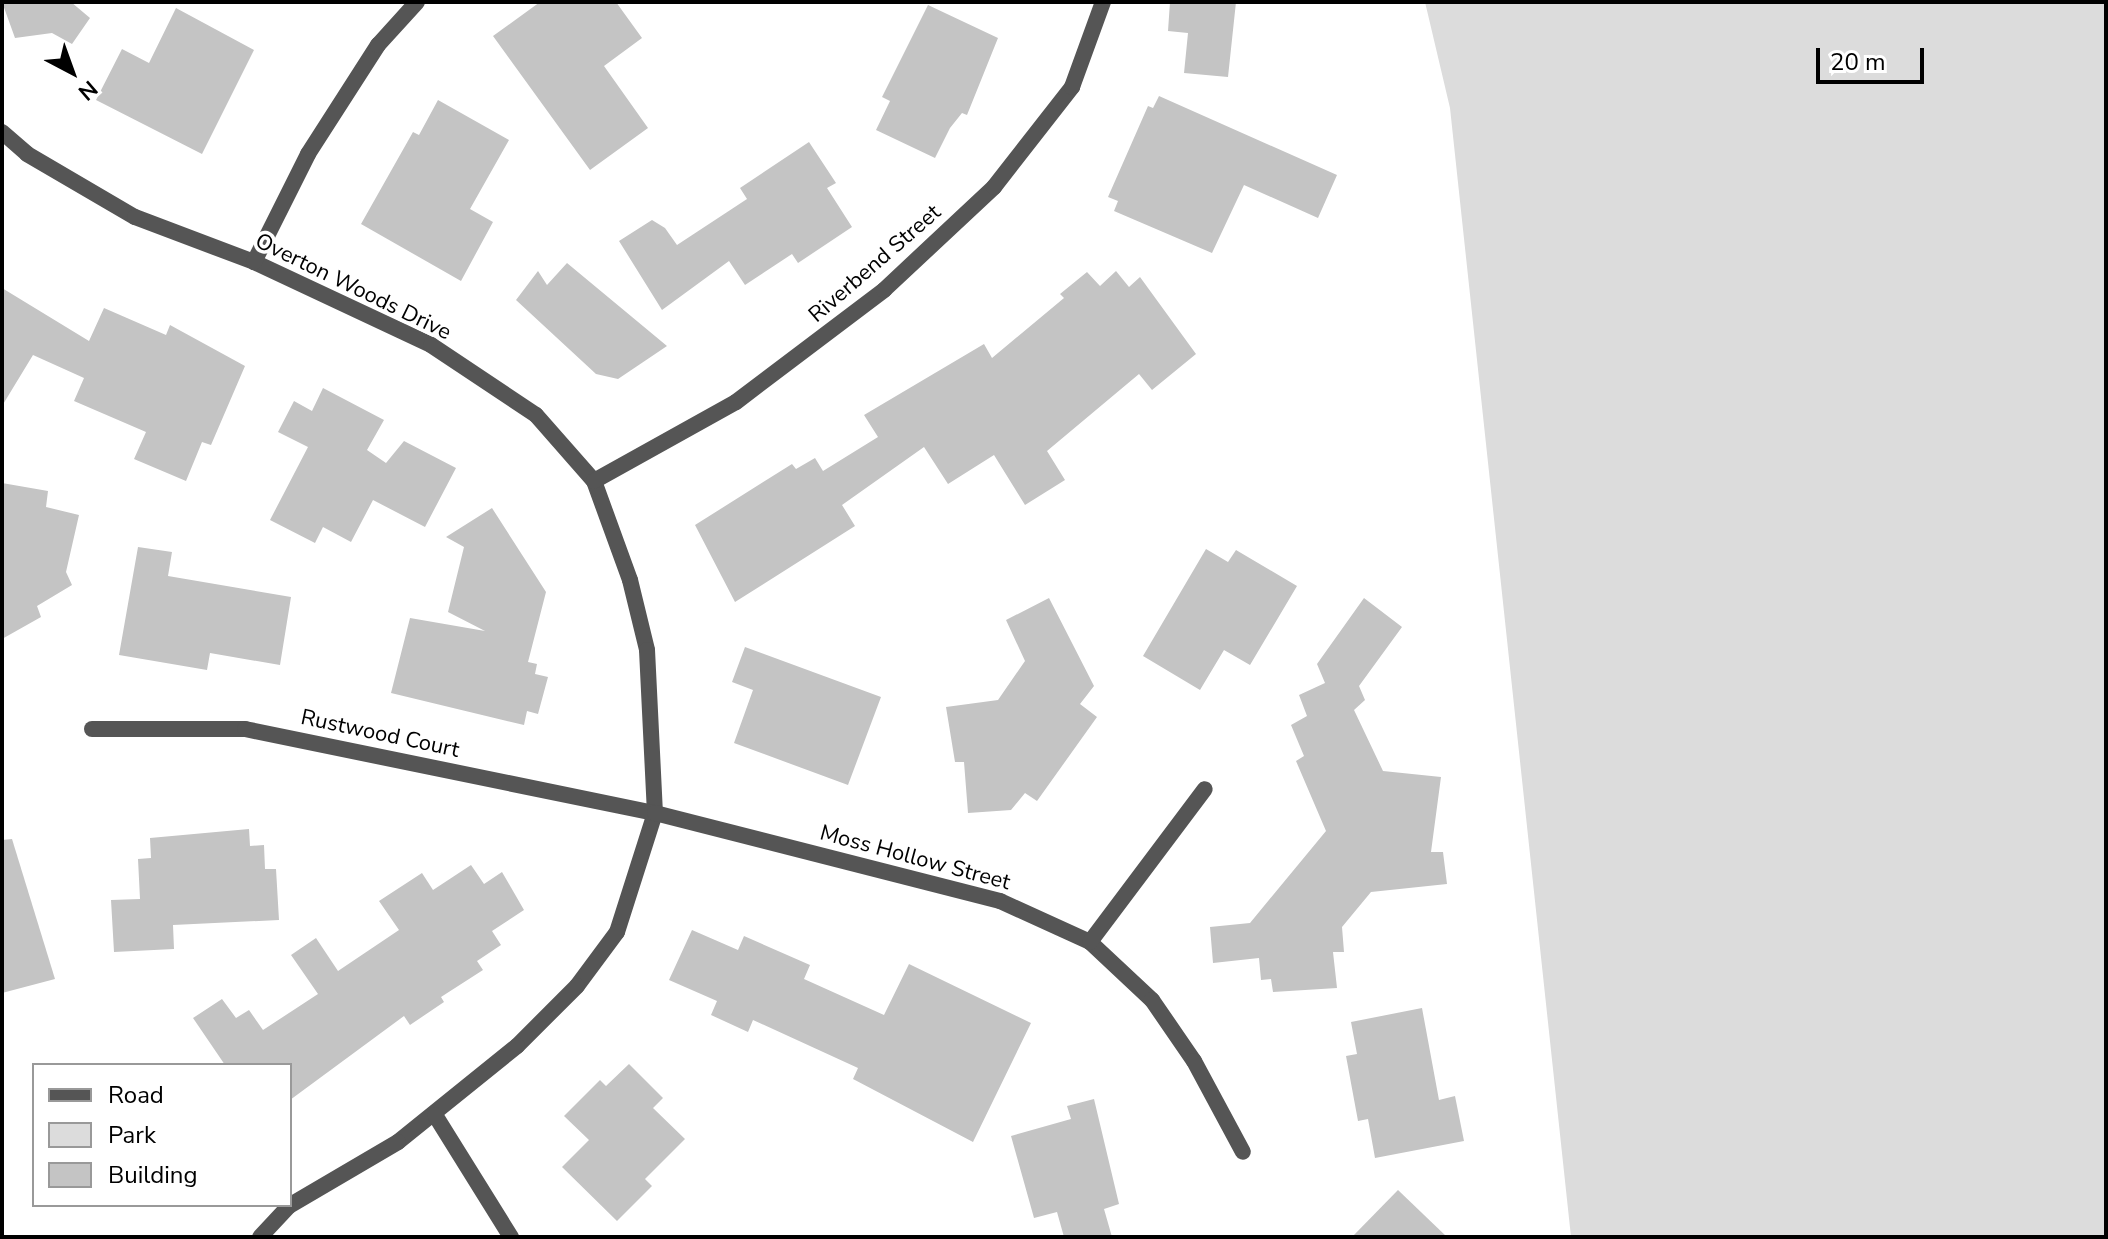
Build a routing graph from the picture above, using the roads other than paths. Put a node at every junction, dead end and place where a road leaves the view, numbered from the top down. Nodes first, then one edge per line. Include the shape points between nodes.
1 (417, 2) edge
2 (1103, 2) edge
3 (2, 132) edge
4 (254, 262) junction
5 (594, 481) junction
6 (92, 729) dead end
7 (1205, 789) dead end
8 (655, 813) junction
9 (1090, 942) junction
10 (435, 1115) junction
11 (1243, 1152) dead end
12 (292, 1204) edge
13 (288, 1207) edge
14 (260, 1237) edge
15 (511, 1237) edge

1 - 4 street via 378,45 308,154
2 - 5 street, Riverbend Street via 1072,87 994,187 895,280 736,402
3 - 4 street, Overton Woods Drive via 27,154 135,217
4 - 5 street, Overton Woods Drive via 431,345 536,415
5 - 8 street, Overton Woods Drive via 630,580 647,650
6 - 8 street, Rustwood Court via 245,729
7 - 9 street
8 - 9 street, Moss Hollow Street via 1000,901
8 - 10 street, Overton Woods Drive via 635,890 617,932 593,965 517,1046
9 - 11 street, Moss Hollow Street via 1152,1000 1194,1061
10 - 12 street, Overton Woods Drive
10 - 15 street
13 - 14 street, Overton Woods Drive

